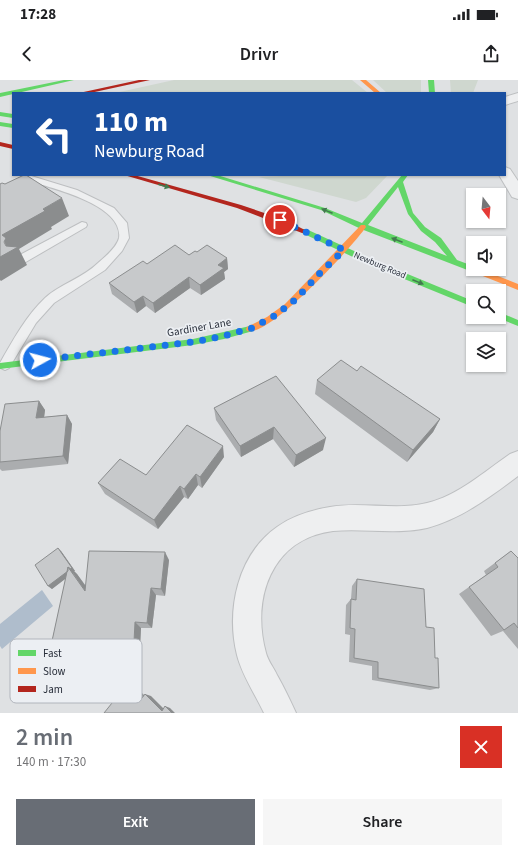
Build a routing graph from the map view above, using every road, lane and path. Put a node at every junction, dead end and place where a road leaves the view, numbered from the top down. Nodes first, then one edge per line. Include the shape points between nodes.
1 (71, 80) edge
2 (147, 80) edge
3 (363, 80) edge
4 (432, 80) edge
5 (12, 92) edge
6 (14, 92) edge
7 (87, 92) edge
8 (377, 92) edge
9 (432, 92) edge
10 (0, 95) edge
11 (518, 97) edge
12 (506, 101) edge
13 (12, 108) edge
14 (0, 110) edge
15 (0, 114) edge
16 (12, 116) edge
17 (0, 124) edge
18 (12, 126) edge
19 (0, 144) edge
20 (12, 147) edge
21 (506, 174) edge
22 (131, 176) edge
23 (213, 176) edge
24 (28, 178) edge
25 (402, 179) edge
26 (518, 194) edge
27 (82, 225) dead end
28 (363, 227) junction
29 (344, 250) junction
30 (20, 260) dead end
31 (454, 261) junction
32 (466, 266) edge
33 (490, 276) edge
34 (518, 287) edge
35 (466, 301) edge
36 (506, 318) edge
37 (518, 323) edge
38 (3, 365) edge
39 (518, 462) edge
40 (280, 713) edge

1 - 6 main road
2 - 7 main road
3 - 8 main road
4 - 9 main road
5 - 10 main road
11 - 12 street
13 - 14 main road
15 - 16 main road
17 - 18 main road
19 - 20 main road
21 - 26 street
22 -> 29 main road, Newburg Road via 280,220
28 -> 23 main road via 323,210
24 - 38 lane via 74,192 111,210 122,223 124,238 118,249 101,267 50,300 32,320
25 - 28 main road, Gardiner Lane
25 - 31 main road via 410,213 423,229 438,240
27 - 30 lane
28 - 29 main road, Gardiner Lane
31 -> 28 main road
29 -> 35 main road, Newburg Road
29 - 38 main road, Gardiner Lane via 296,299 276,315 252,328 193,342
31 - 32 main road
33 - 34 main road
36 - 37 main road
39 - 40 street via 461,501 439,512 413,518 332,519 310,523 288,533 270,548 257,569 249,595 247,625 253,657

